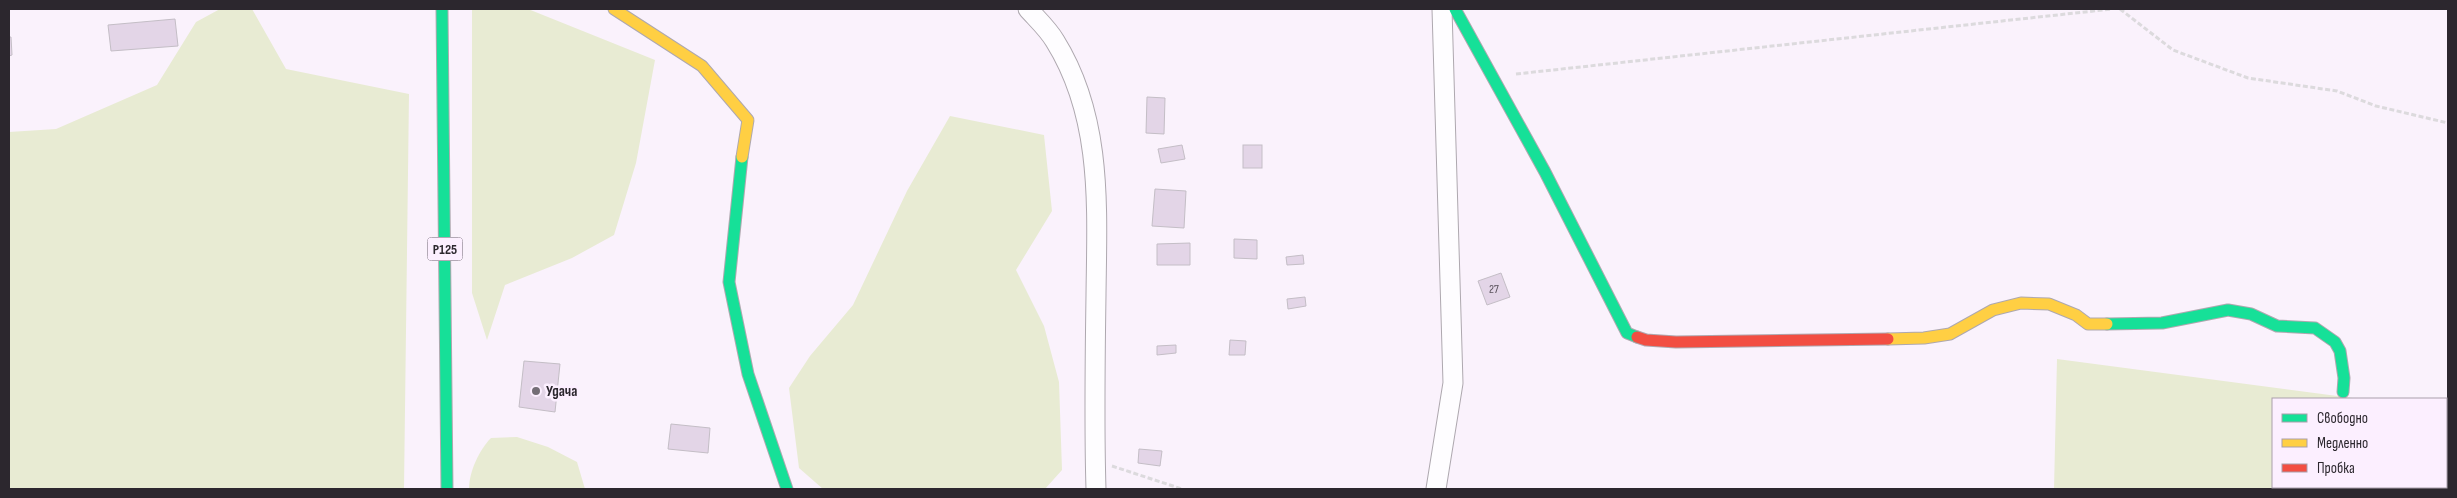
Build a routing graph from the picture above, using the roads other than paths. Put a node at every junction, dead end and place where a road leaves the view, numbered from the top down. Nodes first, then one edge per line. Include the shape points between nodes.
1 (442, 9) edge
2 (614, 9) edge
3 (1028, 9) edge
4 (1442, 9) edge
5 (1455, 9) edge
6 (2343, 392) dead end
7 (447, 489) edge
8 (787, 489) edge
9 (1096, 489) edge
10 (1436, 489) edge

1 - 7 street, Р125
2 - 8 street via 702,66 748,120 737,190 730,282 748,374
3 - 9 street via 1054,39 1071,70 1093,143 1097,186
4 - 10 street via 1453,383
5 - 6 street via 1545,172 1627,332 1646,340 1676,342 1924,338 1954,334 1996,309 2035,302 2058,305 2088,324 2184,321 2228,310 2277,326 2315,328 2327,335 2340,351

